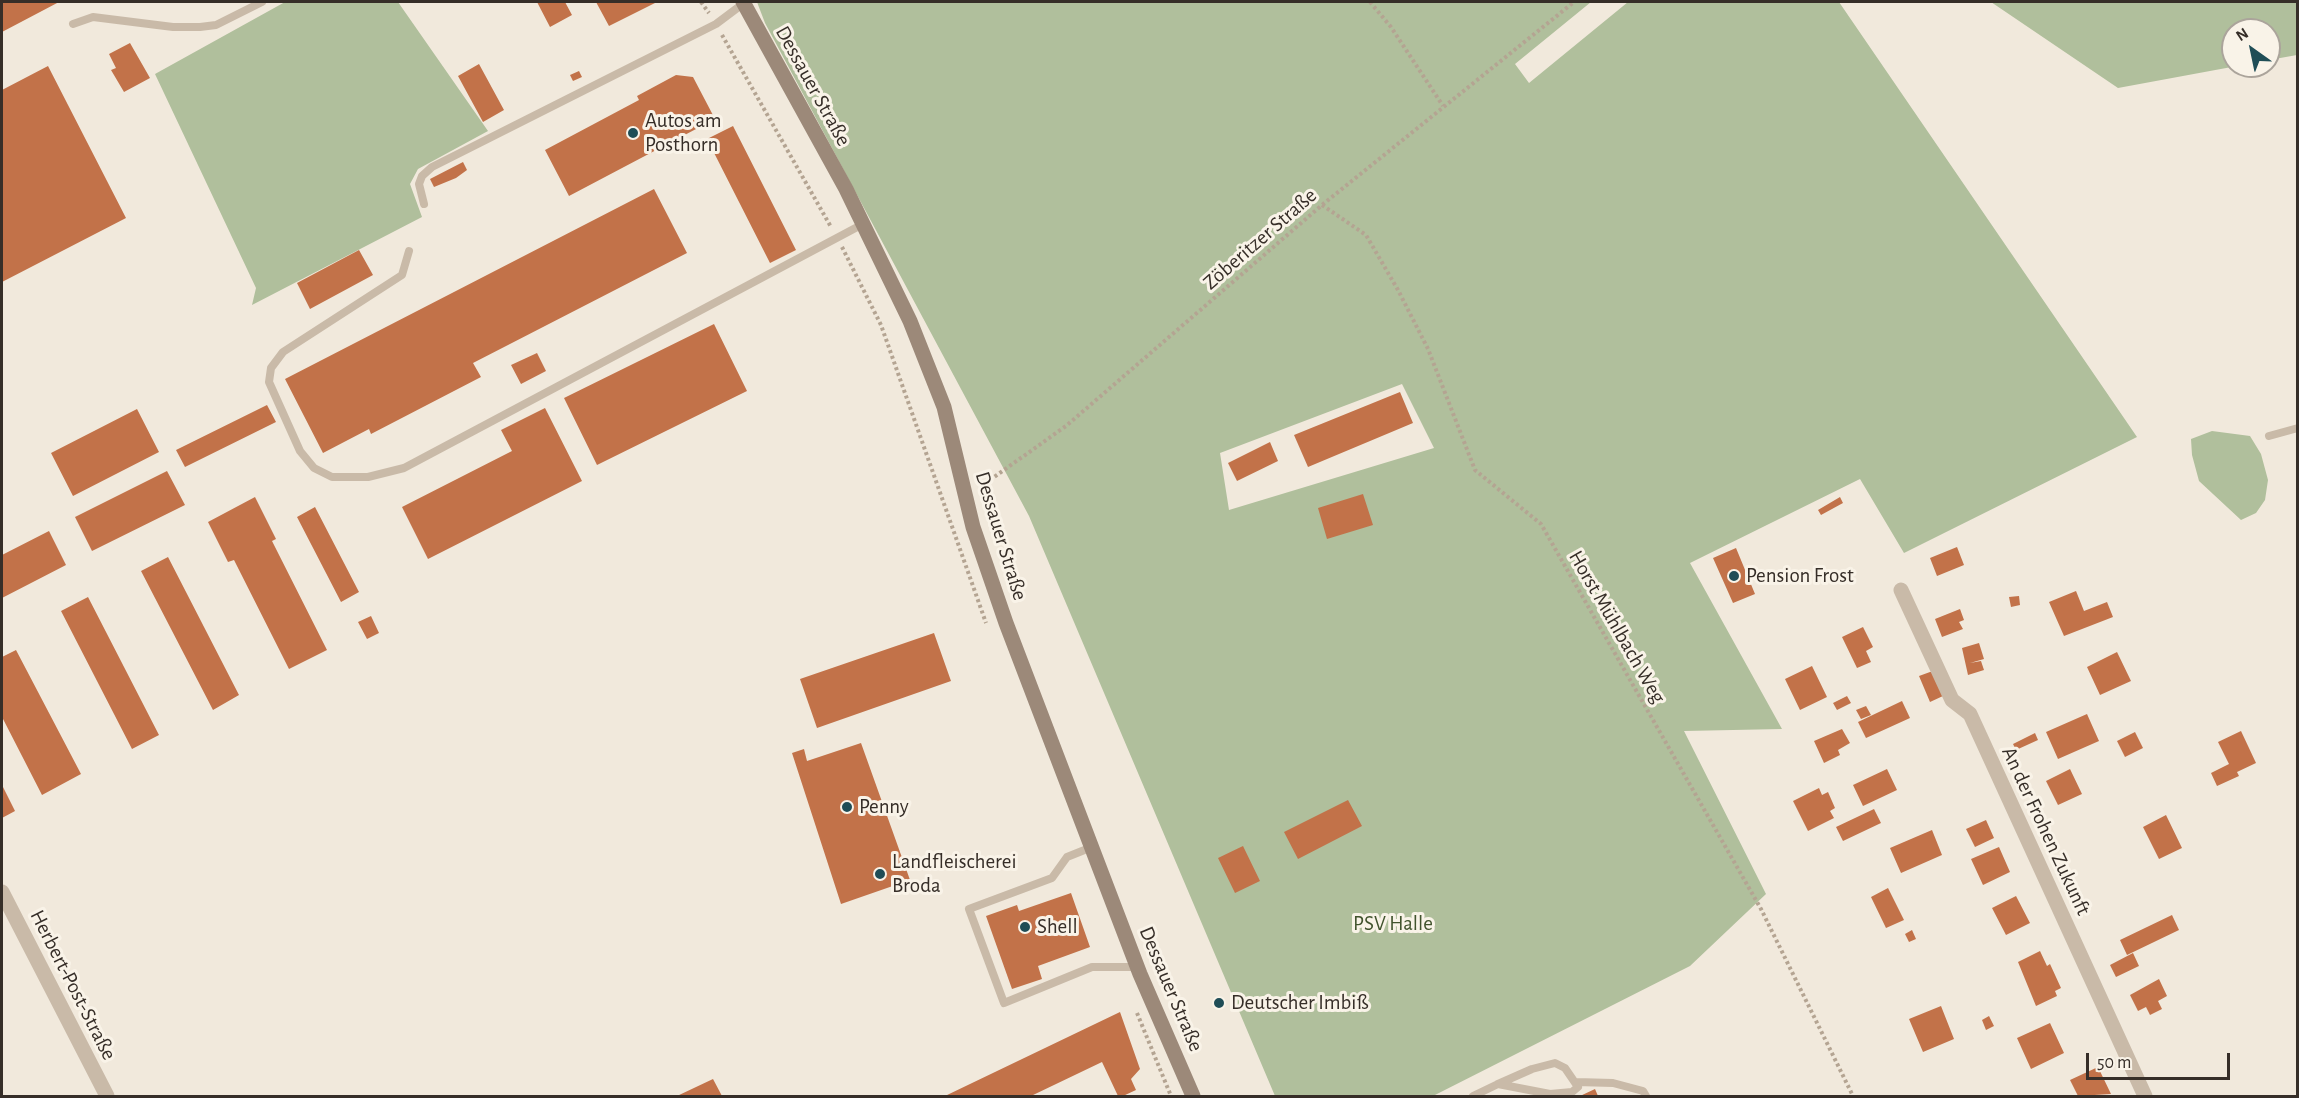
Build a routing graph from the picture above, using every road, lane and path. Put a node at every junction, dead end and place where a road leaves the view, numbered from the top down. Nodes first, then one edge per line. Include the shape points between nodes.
1 (262, 2) edge
2 (701, 2) edge
3 (744, 2) edge
4 (1370, 2) edge
5 (1574, 2) edge
6 (72, 24) dead end
7 (716, 24) junction
8 (1443, 106) junction
9 (424, 204) dead end
10 (1322, 205) junction
11 (863, 224) junction
12 (838, 238) junction
13 (409, 251) dead end
14 (2298, 428) edge
15 (2269, 436) dead end
16 (965, 498) junction
17 (1901, 590) dead end
18 (989, 631) dead end
19 (1092, 847) junction
20 (2, 892) edge
21 (1138, 967) junction
22 (1132, 1003) dead end
23 (1576, 1082) junction
24 (1498, 1084) junction
25 (107, 1096) edge
26 (1171, 1096) edge
27 (1193, 1096) edge
28 (1473, 1096) edge
29 (1646, 1096) edge
30 (1853, 1096) edge
31 (2145, 1096) edge

1 - 6 lane via 216,25 200,27 93,17
2 - 7 path
3 - 7 lane
3 - 11 main road, Dessauer Straße
4 - 8 path
5 - 8 path, Zöberitzer Straße
7 - 9 lane via 432,166 419,184
7 - 12 path
8 - 10 path, Zöberitzer Straße
10 - 16 path, Zöberitzer Straße via 1066,426
10 - 30 path, Horst Mühlbach Weg via 1366,235 1398,290 1428,349 1475,470 1541,524 1761,909
11 - 12 lane
11 - 16 main road, Dessauer Straße via 910,321 944,407
12 - 13 lane via 405,468 368,477 332,477 314,468 300,451 269,382 271,368 283,352 402,275
12 - 18 path via 881,325
14 - 15 lane
16 - 19 main road, Dessauer Straße via 982,557
17 - 31 street, An der Frohen Zukunft via 1952,700 1970,714
19 - 21 main road, Dessauer Straße
19 - 21 lane via 1067,857 1052,878 969,909 1004,1004 1092,967
20 - 25 street, Herbert-Post-Straße
21 - 27 main road, Dessauer Straße
22 - 26 path
23 - 24 lane via 1575,1090 1550,1094
23 - 24 lane via 1565,1068 1555,1063 1538,1066
23 - 29 lane via 1613,1083 1643,1091
24 - 28 lane

